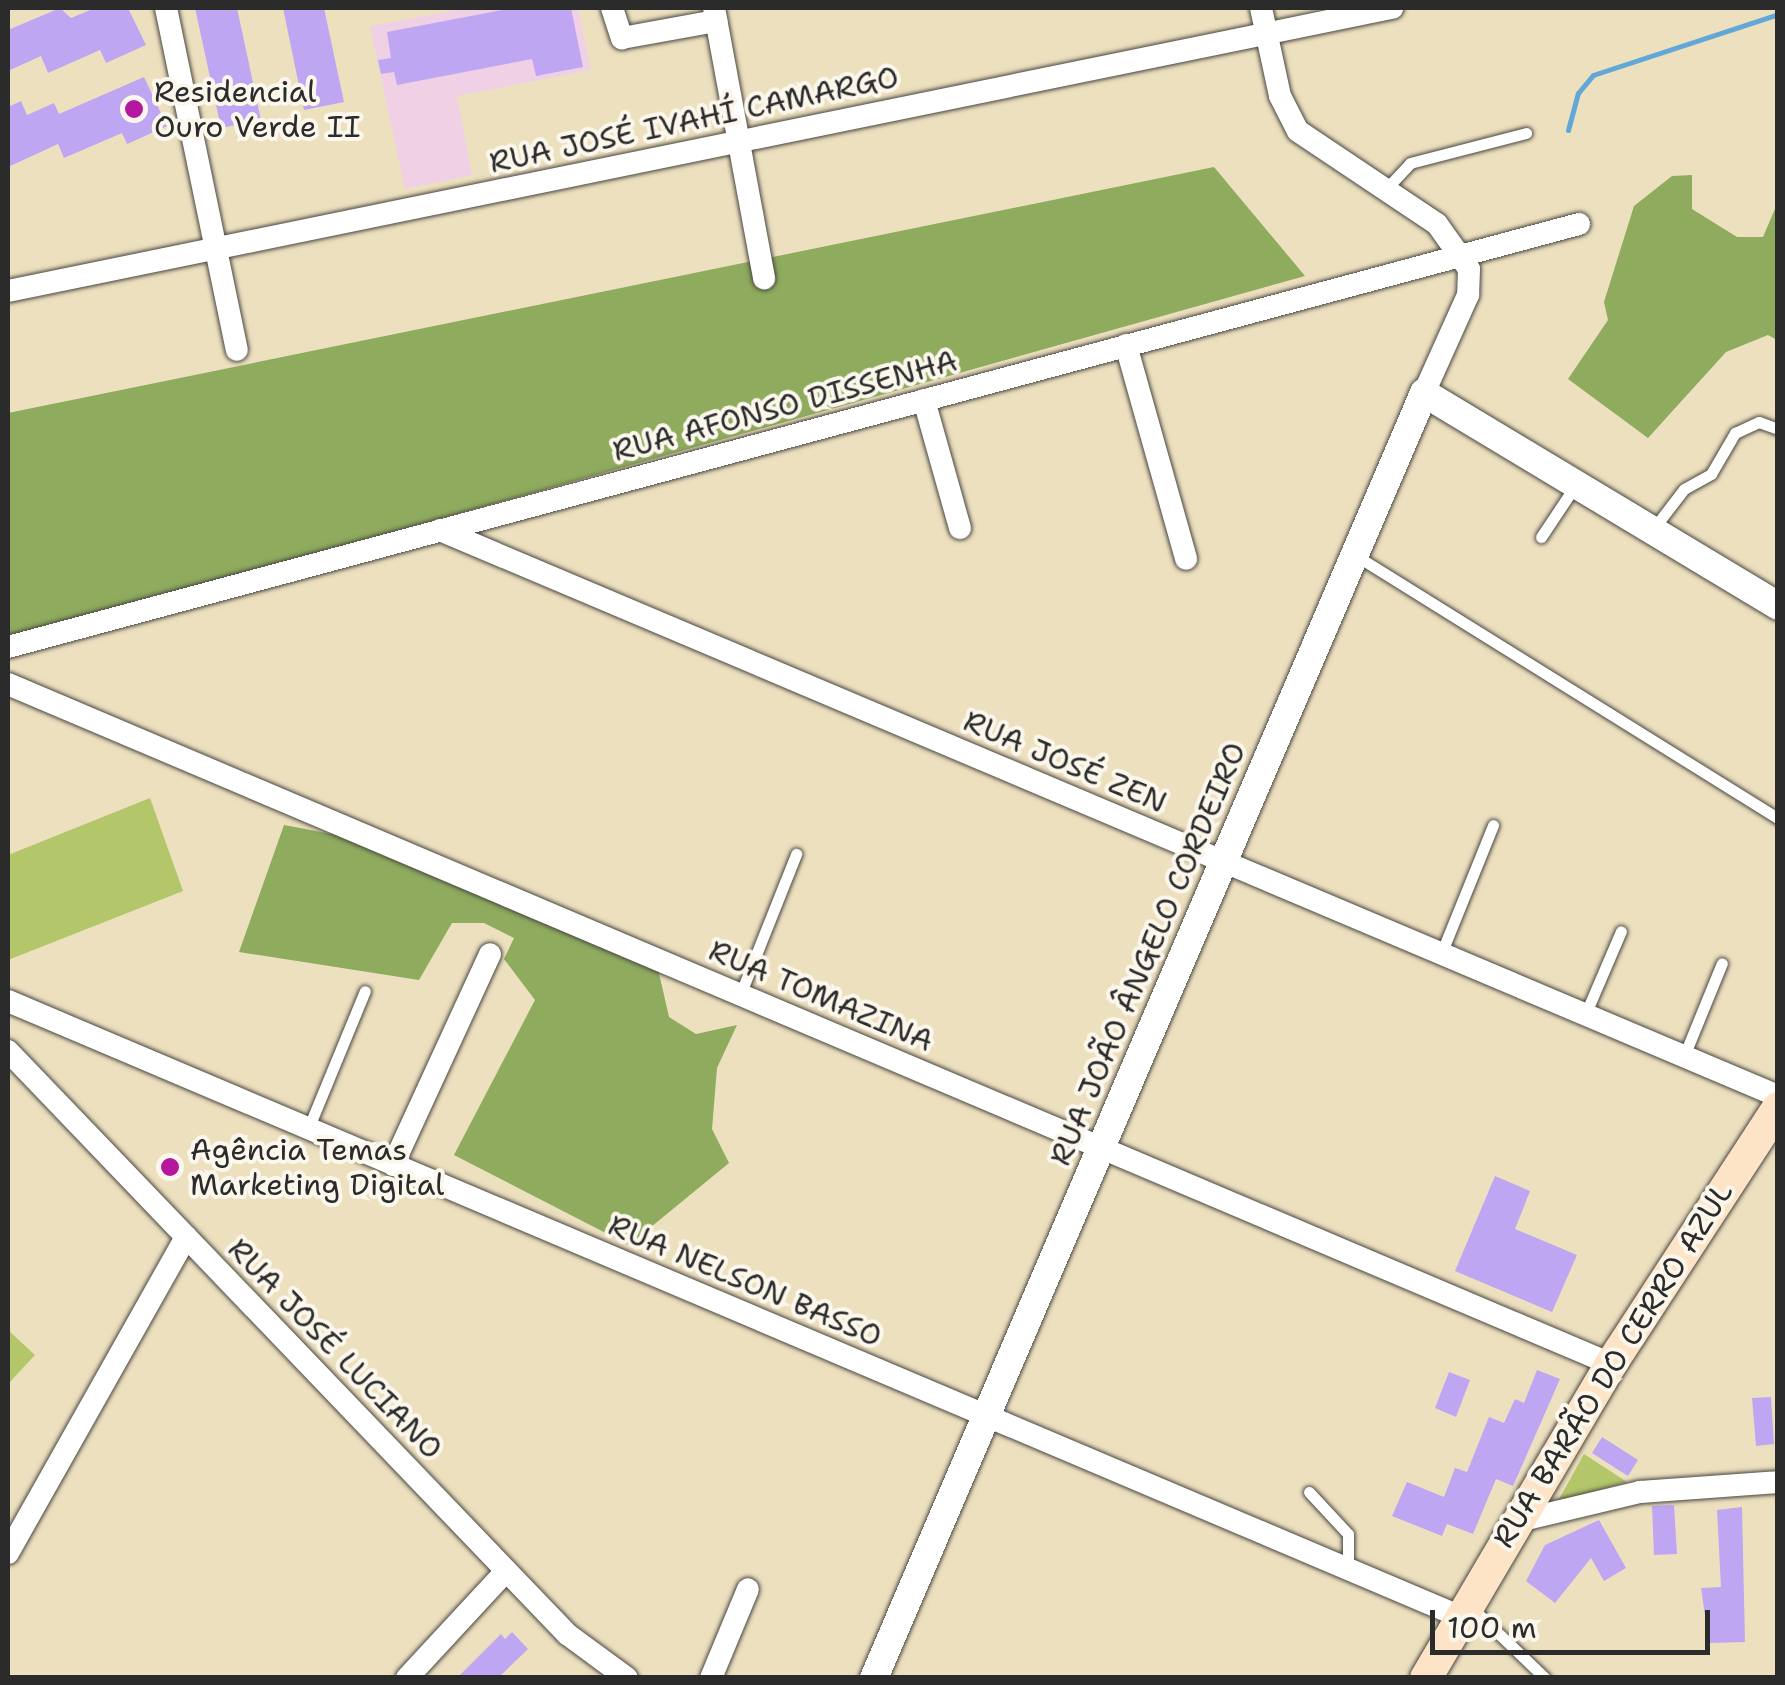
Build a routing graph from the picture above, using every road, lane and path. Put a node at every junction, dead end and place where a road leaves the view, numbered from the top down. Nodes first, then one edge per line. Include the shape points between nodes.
1 (166, 8) edge
2 (612, 8) edge
3 (1262, 8) edge
4 (1392, 8) edge
5 (715, 14) edge
6 (1267, 33) junction
7 (1526, 133) dead end
8 (738, 141) junction
9 (1384, 190) junction
10 (1579, 224) dead end
11 (216, 249) junction
12 (1463, 255) junction
13 (764, 278) dead end
14 (8, 292) edge
15 (1126, 345) junction
16 (237, 350) dead end
17 (1424, 393) junction
18 (924, 400) junction
19 (1778, 429) edge
20 (1576, 484) junction
21 (960, 528) dead end
22 (440, 530) junction
23 (1652, 531) junction
24 (1541, 536) dead end
25 (1355, 555) junction
26 (1186, 559) dead end
27 (1778, 606) edge
28 (8, 647) edge
29 (8, 684) edge
30 (1778, 818) edge
31 (1493, 825) dead end
32 (796, 854) dead end
33 (1223, 862) junction
34 (1621, 931) dead end
35 (490, 954) dead end
36 (1441, 954) junction
37 (1722, 963) dead end
38 (366, 991) dead end
39 (740, 995) junction
40 (8, 1001) edge
41 (1585, 1014) junction
42 (8, 1052) edge
43 (1684, 1056) junction
44 (1778, 1096) edge
45 (1778, 1108) edge
46 (308, 1129) junction
47 (1100, 1148) junction
48 (393, 1165) junction
49 (186, 1238) junction
50 (1610, 1364) junction
51 (986, 1416) junction
52 (1778, 1482) edge
53 (1309, 1492) dead end
54 (1514, 1522) junction
55 (8, 1553) edge
56 (1348, 1569) junction
57 (506, 1571) junction
58 (748, 1589) dead end
59 (1463, 1610) junction
60 (407, 1678) edge
61 (627, 1678) edge
62 (711, 1678) edge
63 (874, 1678) edge
64 (1426, 1678) edge
65 (1545, 1678) edge

1 - 11 street
2 - 5 street via 622,38
3 - 6 street
4 - 6 street, RUA JOSÉ IVAHÍ CAMARGO
5 - 8 street
6 - 8 street, RUA JOSÉ IVAHÍ CAMARGO
6 - 9 street via 1280,96 1298,131
7 - 9 lane via 1410,163
8 - 11 street, RUA JOSÉ IVAHÍ CAMARGO
8 - 13 street
9 - 12 street via 1437,224
10 - 12 street, RUA AFONSO DISSENHA
11 - 14 street, RUA JOSÉ IVAHÍ CAMARGO
11 - 16 street
12 - 15 street, RUA AFONSO DISSENHA
12 - 17 street, RUA JOÃO ÂNGELO CORDEIRO via 1468,295
15 - 18 street, RUA AFONSO DISSENHA
15 - 26 street
17 - 20 street
17 - 25 street, RUA JOÃO ÂNGELO CORDEIRO
18 - 21 street
18 - 22 street, RUA AFONSO DISSENHA
19 - 23 lane via 1759,422 1735,433 1711,474 1684,489
20 - 23 street
20 - 24 lane
22 - 28 street, RUA AFONSO DISSENHA
22 - 33 street, RUA JOSÉ ZEN
23 - 27 street
25 - 30 lane
25 - 33 street, RUA JOÃO ÂNGELO CORDEIRO
29 - 39 street, RUA TOMAZINA
31 - 36 lane
32 - 39 lane
33 - 36 street, RUA JOSÉ ZEN
33 - 47 street, RUA JOÃO ÂNGELO CORDEIRO
34 - 41 lane
35 - 48 street
36 - 41 street, RUA JOSÉ ZEN
37 - 43 lane
38 - 46 lane
39 - 47 street, RUA TOMAZINA
40 - 46 street, RUA NELSON BASSO
41 - 43 street, RUA JOSÉ ZEN
42 - 49 street, RUA JOSÉ LUCIANO
43 - 44 street, RUA JOSÉ ZEN
45 - 50 main road, RUA BARÃO DO CERRO AZUL
46 - 48 street, RUA NELSON BASSO
47 - 50 street, RUA TOMAZINA
47 - 51 street, RUA JOÃO ÂNGELO CORDEIRO
48 - 51 street, RUA NELSON BASSO
49 - 55 street
49 - 57 street, RUA JOSÉ LUCIANO
50 - 54 main road, RUA BARÃO DO CERRO AZUL
51 - 56 street, RUA NELSON BASSO
51 - 63 street, RUA JOÃO ÂNGELO CORDEIRO
52 - 54 street via 1640,1492
53 - 56 lane via 1348,1534
54 - 59 main road, RUA BARÃO DO CERRO AZUL
56 - 59 street, RUA NELSON BASSO
57 - 60 street
57 - 61 street, RUA JOSÉ LUCIANO via 580,1647
58 - 62 street
59 - 64 main road, RUA BARÃO DO CERRO AZUL
59 - 65 lane

